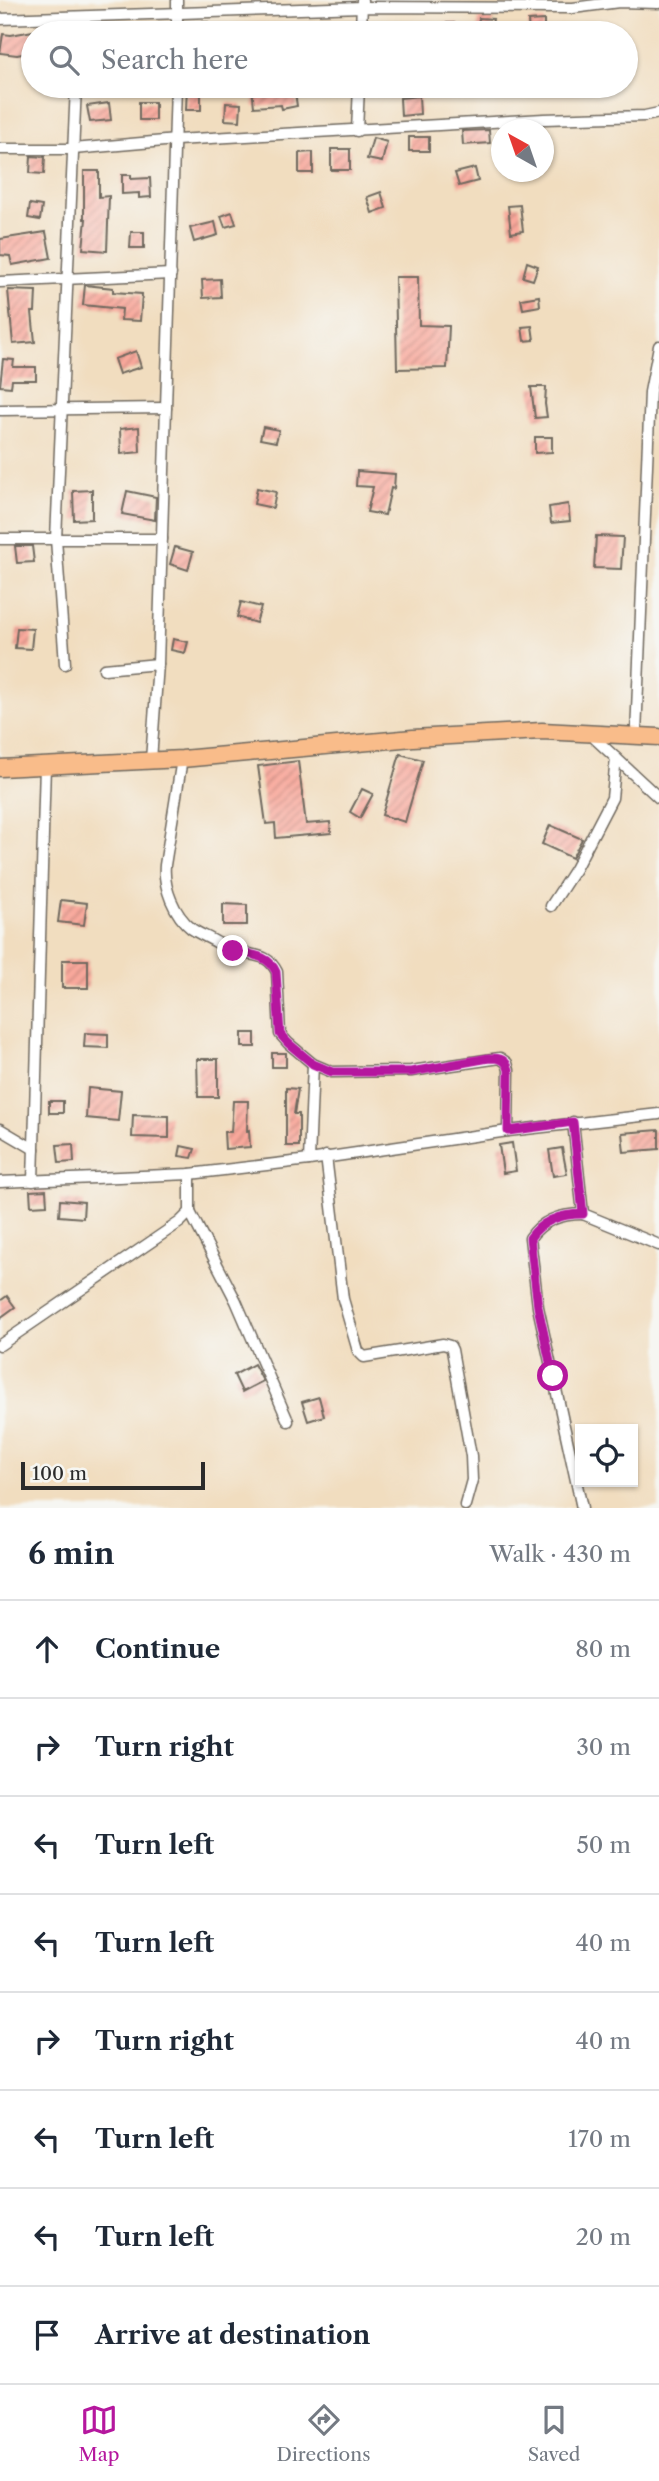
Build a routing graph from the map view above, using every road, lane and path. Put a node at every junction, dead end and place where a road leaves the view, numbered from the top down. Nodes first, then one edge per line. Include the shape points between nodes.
1 (177, 0) edge
2 (620, 1) edge
3 (362, 3) edge
4 (659, 3) edge
5 (177, 15) junction
6 (80, 18) junction
7 (0, 19) edge
8 (80, 21) edge
9 (177, 21) edge
10 (361, 21) edge
11 (75, 98) edge
12 (176, 98) edge
13 (359, 98) edge
14 (659, 113) edge
15 (358, 131) junction
16 (176, 140) junction
17 (0, 149) edge
18 (72, 149) junction
19 (171, 274) junction
20 (66, 279) junction
21 (0, 282) edge
22 (659, 346) edge
23 (166, 408) junction
24 (60, 409) junction
25 (0, 410) edge
26 (0, 539) edge
27 (56, 539) junction
28 (162, 539) junction
29 (65, 664) dead end
30 (158, 664) junction
31 (104, 669) dead end
32 (590, 734) junction
33 (636, 735) junction
34 (659, 737) edge
35 (616, 758) junction
36 (182, 759) junction
37 (151, 760) junction
38 (46, 765) junction
39 (0, 768) edge
40 (659, 798) edge
41 (551, 906) dead end
42 (313, 1064) junction
43 (659, 1114) edge
44 (573, 1122) junction
45 (0, 1129) edge
46 (508, 1131) junction
47 (34, 1149) junction
48 (326, 1156) junction
49 (309, 1160) junction
50 (190, 1174) junction
51 (33, 1181) junction
52 (0, 1182) edge
53 (190, 1212) junction
54 (583, 1214) junction
55 (659, 1245) edge
56 (0, 1345) edge
57 (288, 1421) dead end
58 (465, 1505) dead end
59 (582, 1508) edge

1 - 5 street
2 - 3 street via 573,8
2 - 4 street
3 - 5 street
3 - 10 street
5 - 6 street
5 - 9 street
6 - 7 street
6 - 8 street
11 - 18 street
12 - 16 street
13 - 15 street
14 - 15 street
15 - 16 street
16 - 18 street
16 - 19 street
17 - 18 street
18 - 20 street
19 - 20 street
19 - 23 street
20 - 21 street
20 - 24 street
22 - 33 street via 650,392
23 - 24 street
23 - 28 street
24 - 25 street
24 - 27 street
26 - 27 street
27 - 28 street
27 - 29 street
28 - 30 street
30 - 31 street
30 - 37 street
32 - 33 highway
32 - 35 street
32 - 36 highway via 542,731 413,738
33 - 34 highway
35 - 40 street
35 - 41 street via 612,799
36 - 37 highway
36 - 42 street via 165,866 169,896 192,929 233,951 266,957 273,964 280,1034
37 - 38 highway
38 - 39 highway
38 - 47 street
42 - 46 street via 332,1072 411,1072 500,1058 509,1070
42 - 49 street
43 - 44 street
44 - 46 street
44 - 54 street
45 - 47 street
46 - 48 street
47 - 51 street
48 - 49 street
48 - 58 street via 344,1299 358,1351 364,1357 443,1344 452,1350 471,1456 472,1480
49 - 50 street
50 - 51 street
50 - 53 street
51 - 52 street
53 - 56 street
53 - 57 street via 236,1301
54 - 55 street
54 - 59 street via 544,1223 530,1238 538,1307

